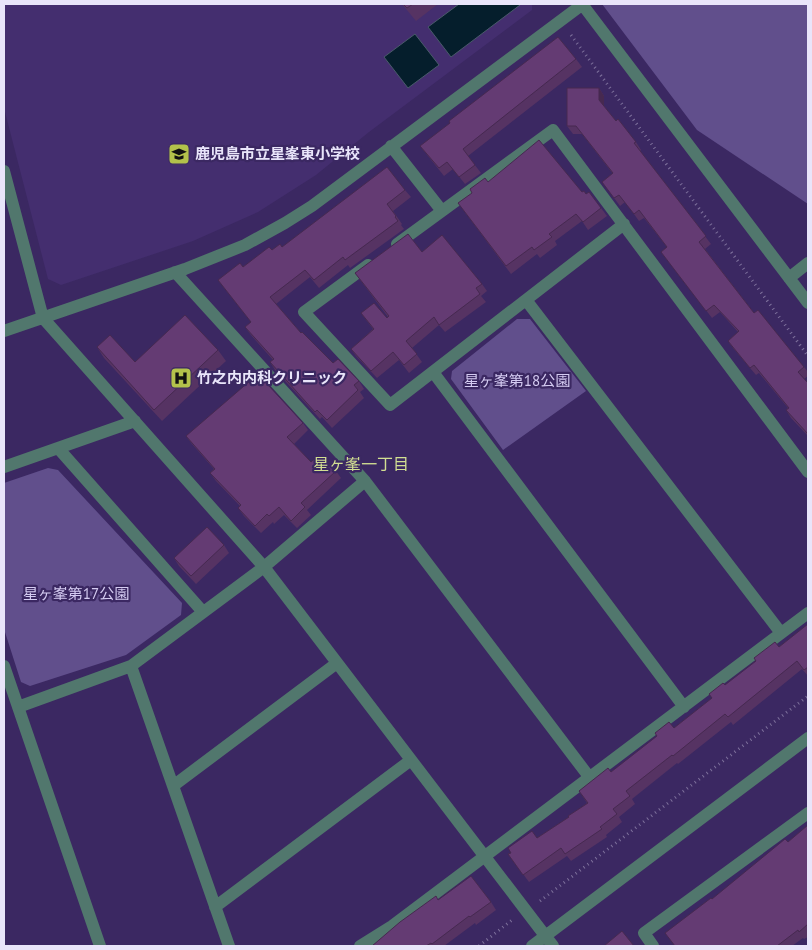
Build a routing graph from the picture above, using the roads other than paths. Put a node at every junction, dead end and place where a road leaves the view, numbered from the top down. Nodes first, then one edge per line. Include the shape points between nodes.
1 (582, 4) edge
2 (391, 146) junction
3 (4, 171) edge
4 (6, 189) edge
5 (442, 211) junction
6 (624, 224) junction
7 (808, 263) edge
8 (175, 272) junction
9 (789, 278) junction
10 (526, 300) junction
11 (808, 303) edge
12 (43, 318) junction
13 (4, 331) edge
14 (433, 372) junction
15 (135, 421) junction
16 (58, 448) junction
17 (4, 467) edge
18 (808, 472) edge
19 (365, 481) junction
20 (264, 567) junction
21 (203, 612) junction
22 (808, 613) edge
23 (781, 633) junction
24 (337, 662) junction
25 (4, 666) edge
26 (131, 666) junction
27 (18, 707) junction
28 (684, 707) junction
29 (808, 738) edge
30 (411, 760) junction
31 (590, 778) junction
32 (173, 786) junction
33 (808, 813) edge
34 (485, 856) junction
35 (216, 907) junction
36 (549, 941) edge
37 (100, 946) edge
38 (229, 946) edge
39 (360, 946) edge
40 (532, 946) edge
41 (653, 946) edge

1 - 2 street
1 - 9 street
2 - 5 street
2 - 8 street via 285,223 245,244
3 - 4 street
4 - 12 street
5 - 6 street via 553,130
5 - 14 street via 304,312 390,405
6 - 10 street
6 - 18 street
7 - 9 street
8 - 12 street
8 - 19 street
9 - 11 street
10 - 14 street
10 - 23 street
12 - 13 street
12 - 15 street
14 - 28 street
15 - 16 street
15 - 20 street
16 - 17 street
16 - 21 street
19 - 20 street
19 - 31 street
20 - 21 street
20 - 24 street
21 - 26 street
22 - 23 street
23 - 28 street
24 - 30 street
24 - 32 street
25 - 27 street
26 - 27 street
26 - 32 street
27 - 37 street
28 - 31 street
29 - 36 street
30 - 34 street
30 - 35 street
31 - 34 street
32 - 35 street
33 - 41 street via 644,933
34 - 36 street
34 - 39 street
35 - 38 street
36 - 40 street

